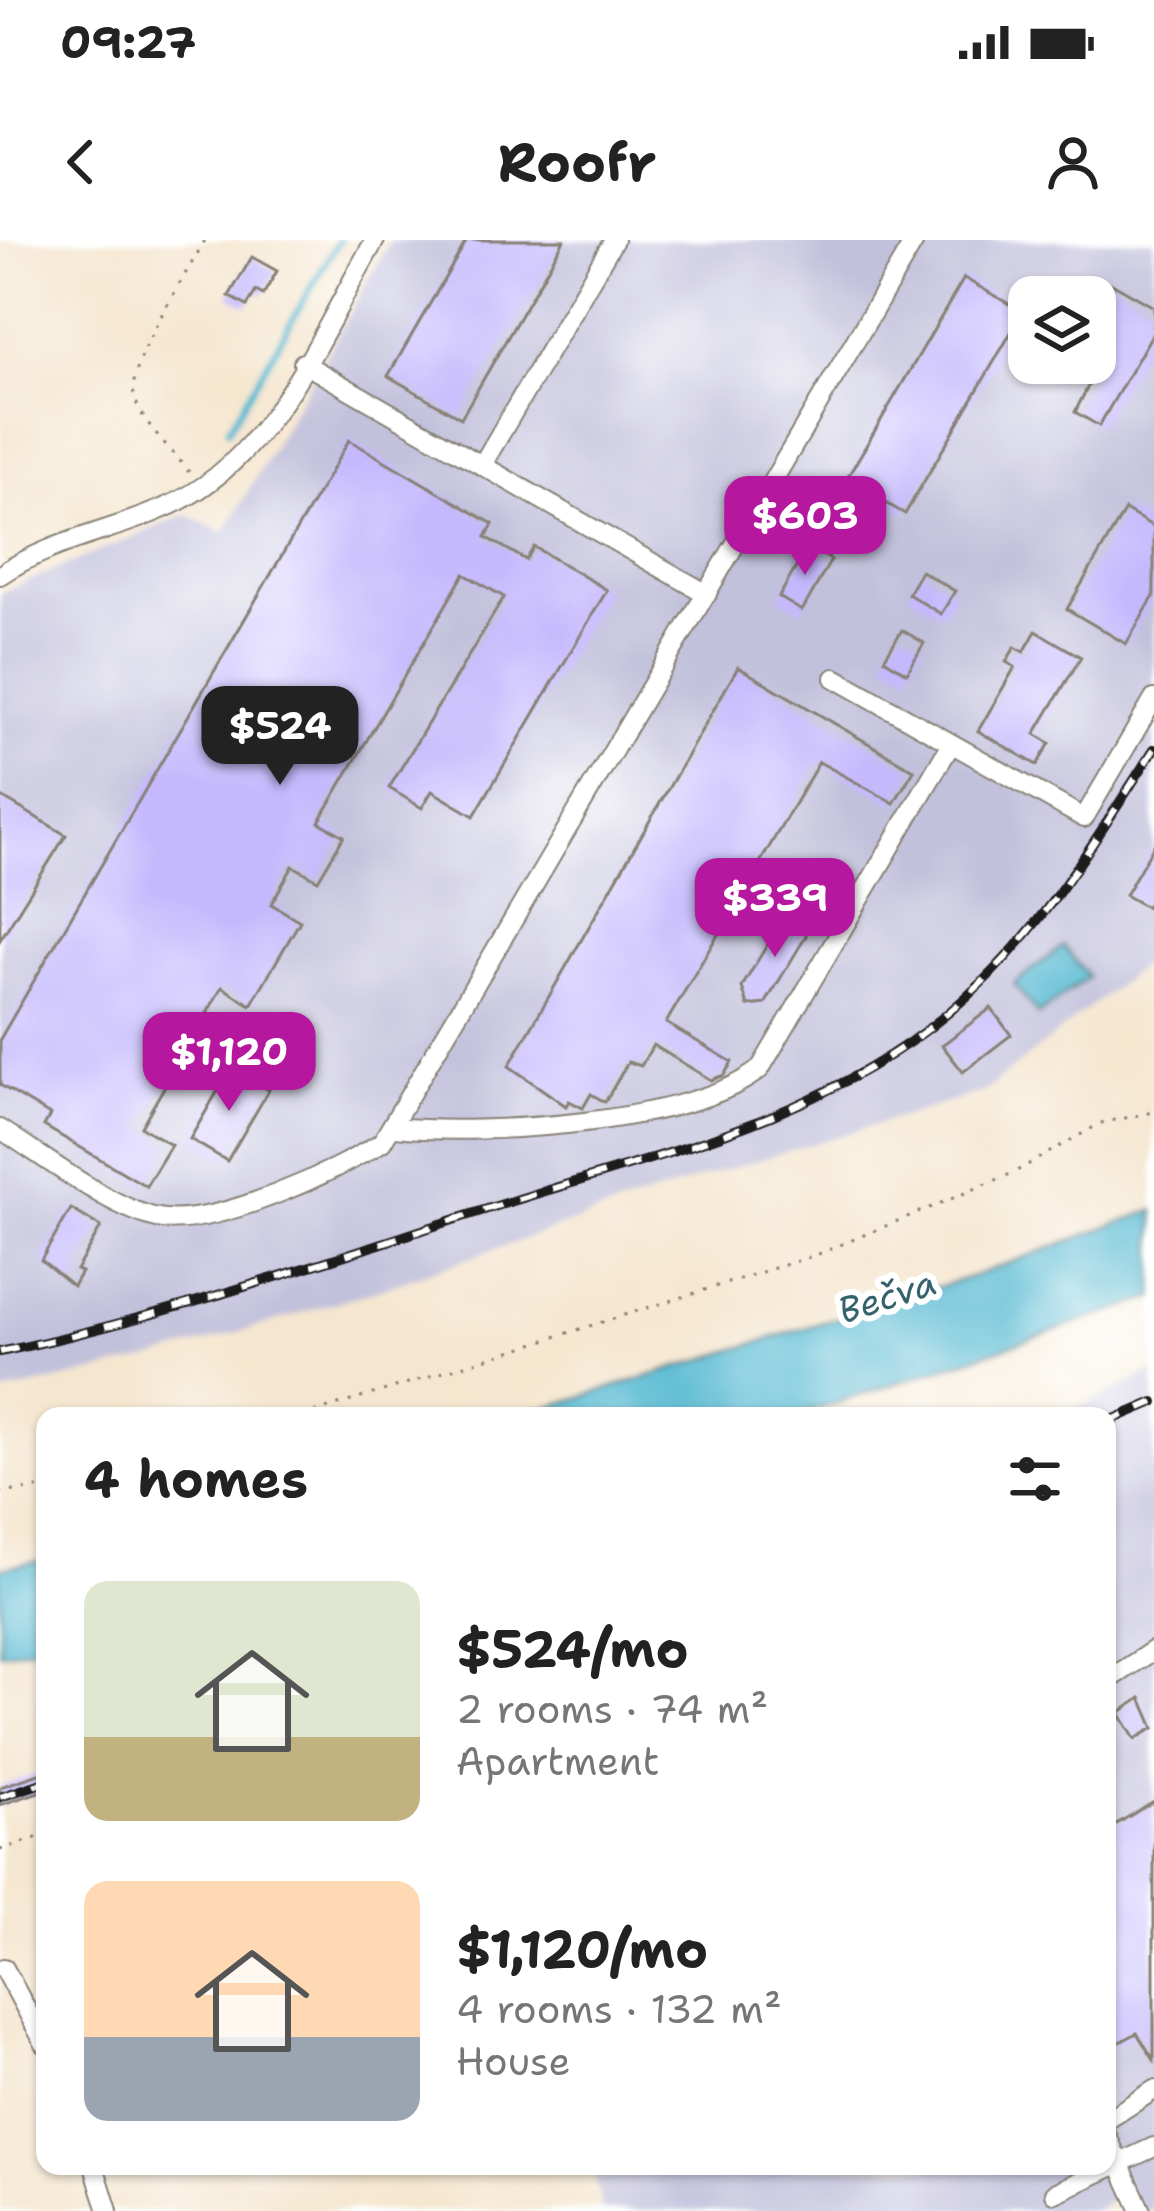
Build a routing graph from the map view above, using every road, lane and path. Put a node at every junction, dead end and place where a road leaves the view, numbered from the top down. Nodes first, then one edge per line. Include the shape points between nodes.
1 (205, 240) edge
2 (375, 240) edge
3 (614, 240) edge
4 (915, 240) edge
5 (303, 363) junction
6 (482, 465) junction
7 (201, 488) junction
8 (0, 575) edge
9 (706, 594) junction
10 (835, 678) dead end
11 (1154, 699) edge
12 (951, 744) junction
13 (1154, 1112) edge
14 (395, 1127) junction
15 (0, 1129) edge
16 (332, 1407) edge
17 (36, 1488) edge
18 (0, 1493) edge
19 (1154, 1644) edge
20 (1116, 1675) edge
21 (36, 1838) edge
22 (0, 1850) edge
23 (4, 1968) dead end
24 (36, 2027) edge
25 (1154, 2090) edge
26 (1116, 2114) edge
27 (1154, 2147) edge
28 (1116, 2154) edge
29 (1122, 2166) junction
30 (1116, 2168) edge
31 (97, 2175) edge
32 (1100, 2175) edge
33 (1055, 2193) dead end
34 (108, 2211) edge
35 (1141, 2211) edge

1 - 7 path via 134,388 138,405
2 - 5 street
3 - 6 street
4 - 9 street
5 - 6 street
5 - 7 street via 248,448
6 - 9 street
7 - 8 street
9 - 14 street
10 - 12 street
11 - 12 street via 1084,818
12 - 14 street via 760,1069 742,1083 701,1102 628,1116
13 - 16 path via 1101,1123 1013,1173 816,1255
14 - 15 street via 352,1161 302,1184 163,1219 134,1210
17 - 18 path
19 - 20 street
21 - 22 path
23 - 24 street
25 - 26 street
27 - 29 street
28 - 29 street
29 - 30 street
29 - 35 street
31 - 34 street
32 - 33 street

